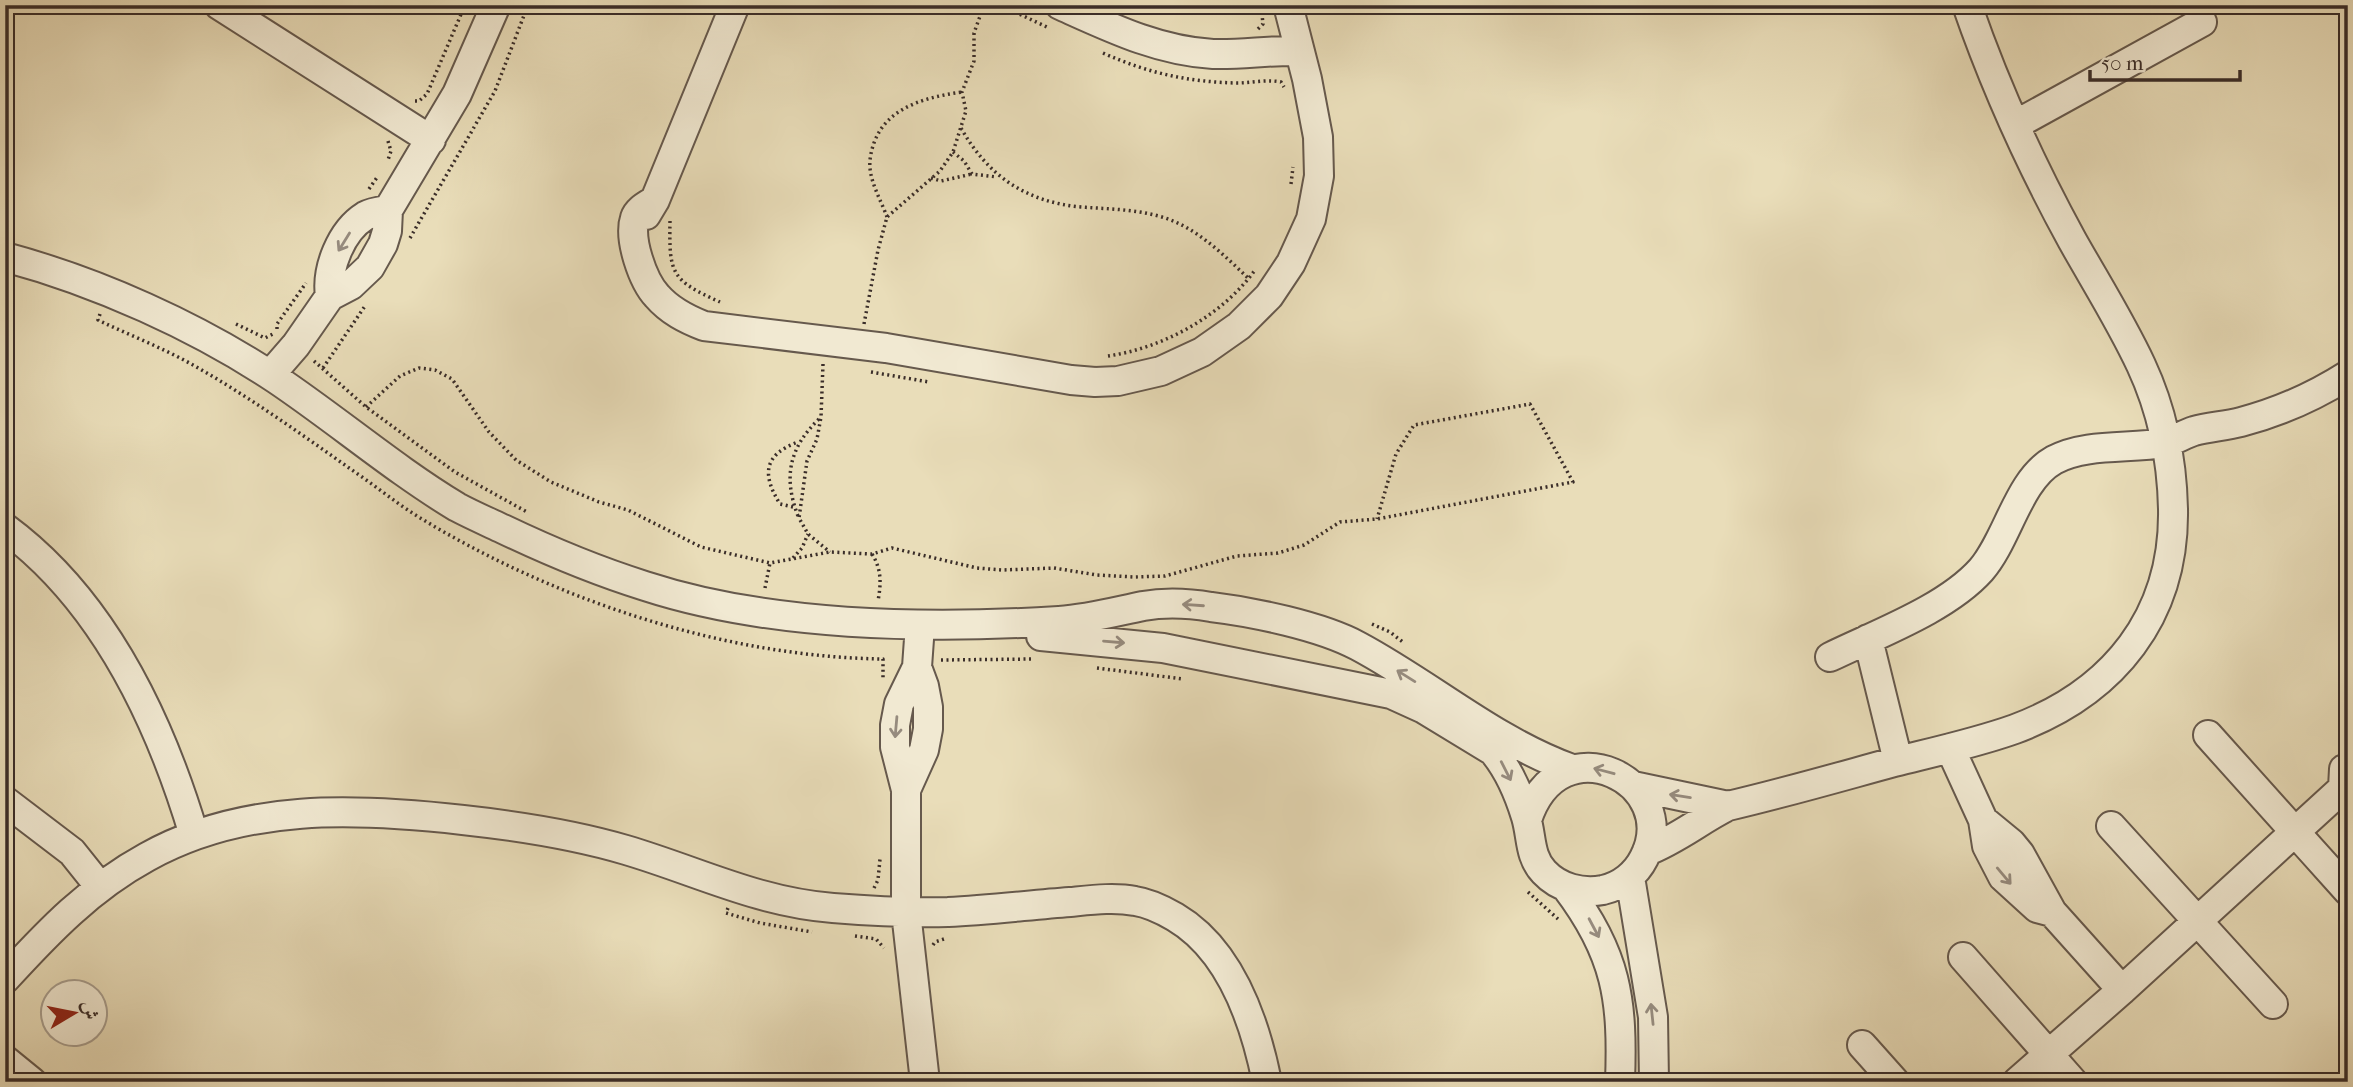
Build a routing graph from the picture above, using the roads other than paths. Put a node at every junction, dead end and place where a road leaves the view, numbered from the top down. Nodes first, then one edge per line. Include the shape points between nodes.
1 (219, 5) edge
2 (496, 5) edge
3 (735, 5) edge
4 (1288, 5) edge
5 (1967, 5) edge
6 (1059, 19) edge
7 (2202, 22) dead end
8 (1299, 51) junction
9 (2015, 125) junction
10 (431, 140) junction
11 (8, 255) edge
12 (270, 375) junction
13 (2348, 375) edge
14 (2167, 443) junction
15 (5, 528) edge
16 (920, 625) junction
17 (948, 626) junction
18 (1868, 639) junction
19 (1830, 657) dead end
20 (1456, 718) junction
21 (2208, 735) dead end
22 (1950, 748) junction
23 (2348, 759) edge
24 (1898, 761) junction
25 (1572, 769) junction
26 (2345, 778) edge
27 (1633, 786) junction
28 (5, 801) edge
29 (1728, 806) junction
30 (1527, 820) junction
31 (2111, 826) dead end
32 (2294, 831) junction
33 (194, 835) junction
34 (1647, 851) junction
35 (1630, 877) junction
36 (100, 887) junction
37 (1566, 887) junction
38 (2348, 891) edge
39 (906, 912) junction
40 (2196, 920) junction
41 (1963, 957) dead end
42 (5, 979) edge
43 (2122, 990) junction
44 (2273, 1004) dead end
45 (1862, 1045) dead end
46 (2048, 1054) junction
47 (5, 1060) edge
48 (32, 1082) edge
49 (925, 1082) edge
50 (1267, 1082) edge
51 (1620, 1082) edge
52 (1654, 1082) edge
53 (1895, 1082) edge
54 (2017, 1082) edge
55 (2073, 1082) edge

1 - 10 street
2 - 10 street
3 - 8 street via 663,209 641,223 646,255 658,284 678,303 750,331 886,348 1071,380 1118,381 1182,363 1221,340 1256,311 1280,280 1307,230 1317,195 1320,156
4 - 8 street
5 - 9 street
6 - 8 street via 1180,50 1237,54
7 - 9 street
9 - 14 street via 2140,363
10 - 12 street via 376,204 387,231 378,256 361,277 330,296
11 - 12 street via 192,331
12 - 16 street via 460,508 587,566 715,604
13 - 14 street via 2288,406 2193,431
14 - 18 street via 2078,452 2048,464 2031,482 1993,554 1970,582 1941,603
14 - 22 street via 2173,549 2155,608 2134,643 2101,679 2066,704 2013,729
15 - 33 street via 55,574 111,646 157,732
16 - 17 street
16 - 39 street via 917,663 895,725 896,757 906,790
17 -> 20 street via 1187,652 1391,694
20 -> 17 street via 1372,655 1339,638 1228,609 1156,604 1074,620
18 - 19 street
18 - 24 street
20 - 25 street
20 -> 30 street via 1499,758
21 - 32 street
22 - 24 street
22 - 43 street via 1983,820 2020,854 2052,912
23 - 26 street via 2338,767
24 - 29 street
27 -> 25 street via 1598,768
25 - 30 street via 1543,789
26 - 32 street
29 -> 27 street
27 - 34 street via 1648,810
28 - 36 street via 72,852
29 - 34 street
30 - 37 street via 1535,860
31 - 40 street
32 - 38 street
32 - 40 street
33 - 36 street via 147,857
33 - 39 street via 290,814 439,817 593,841 798,905
34 - 35 street
35 - 37 street via 1606,889
52 -> 35 street via 1653,1017
36 - 42 street via 56,923
37 -> 51 street via 1597,931 1612,973 1620,1016
39 - 49 street
39 - 50 street via 1116,899 1147,903 1204,938 1235,984
40 - 43 street
40 - 44 street
41 - 46 street
43 - 46 street
45 - 53 street
46 - 54 street
46 - 55 street
47 - 48 street

